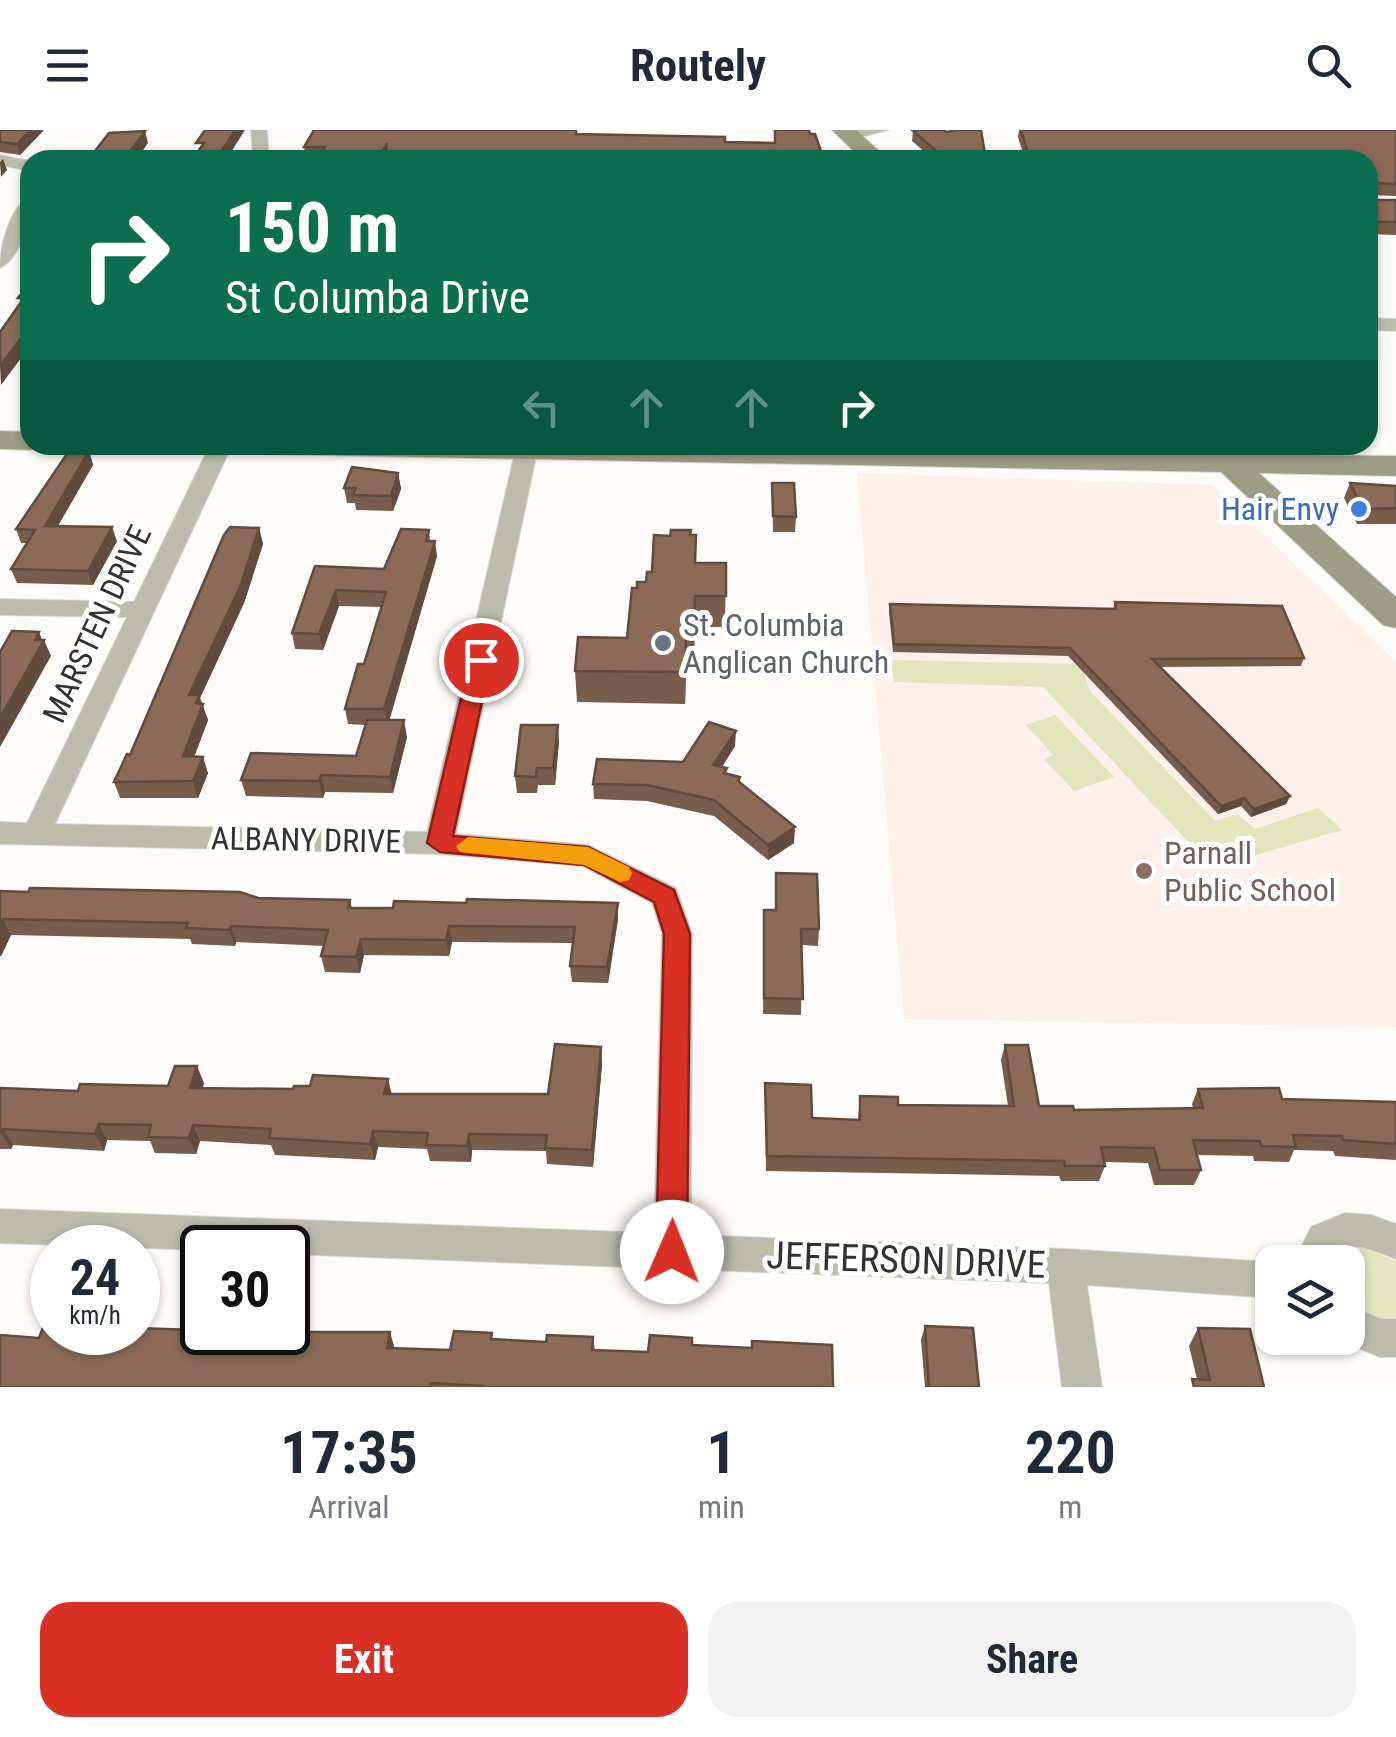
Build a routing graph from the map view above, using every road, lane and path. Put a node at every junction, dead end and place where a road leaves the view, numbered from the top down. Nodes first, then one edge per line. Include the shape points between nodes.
1 (880, 130) edge
2 (846, 132) edge
3 (865, 150) edge
4 (20, 222) edge
5 (0, 263) edge
6 (217, 455) edge
7 (525, 455) edge
8 (1221, 455) edge
9 (1235, 455) edge
10 (1396, 466) edge
11 (0, 607) edge
12 (142, 610) junction
13 (1396, 616) edge
14 (0, 833) edge
15 (36, 834) junction
16 (440, 843) junction
17 (0, 1226) edge
18 (1396, 1242) edge
19 (1319, 1245) edge
20 (672, 1252) junction
21 (1066, 1266) junction
22 (1255, 1279) edge
23 (1365, 1331) edge
24 (1396, 1338) edge
25 (1082, 1387) edge

1 - 2 street
2 - 3 main road
4 - 5 street
6 - 12 street, MARSTEN DRIVE
7 - 16 street
8 - 13 main road
9 - 10 main road
11 - 12 street
12 - 15 street, MARSTEN DRIVE
14 - 15 street, ALBANY DRIVE
15 - 16 street, ALBANY DRIVE
16 - 20 street, ALBANY DRIVE via 588,856 665,896 677,934
17 - 20 street, JEFFERSON DRIVE
18 - 19 street via 1374,1231 1336,1230
20 - 21 street, JEFFERSON DRIVE
21 - 22 street, JEFFERSON DRIVE
21 - 25 street
23 - 24 street

